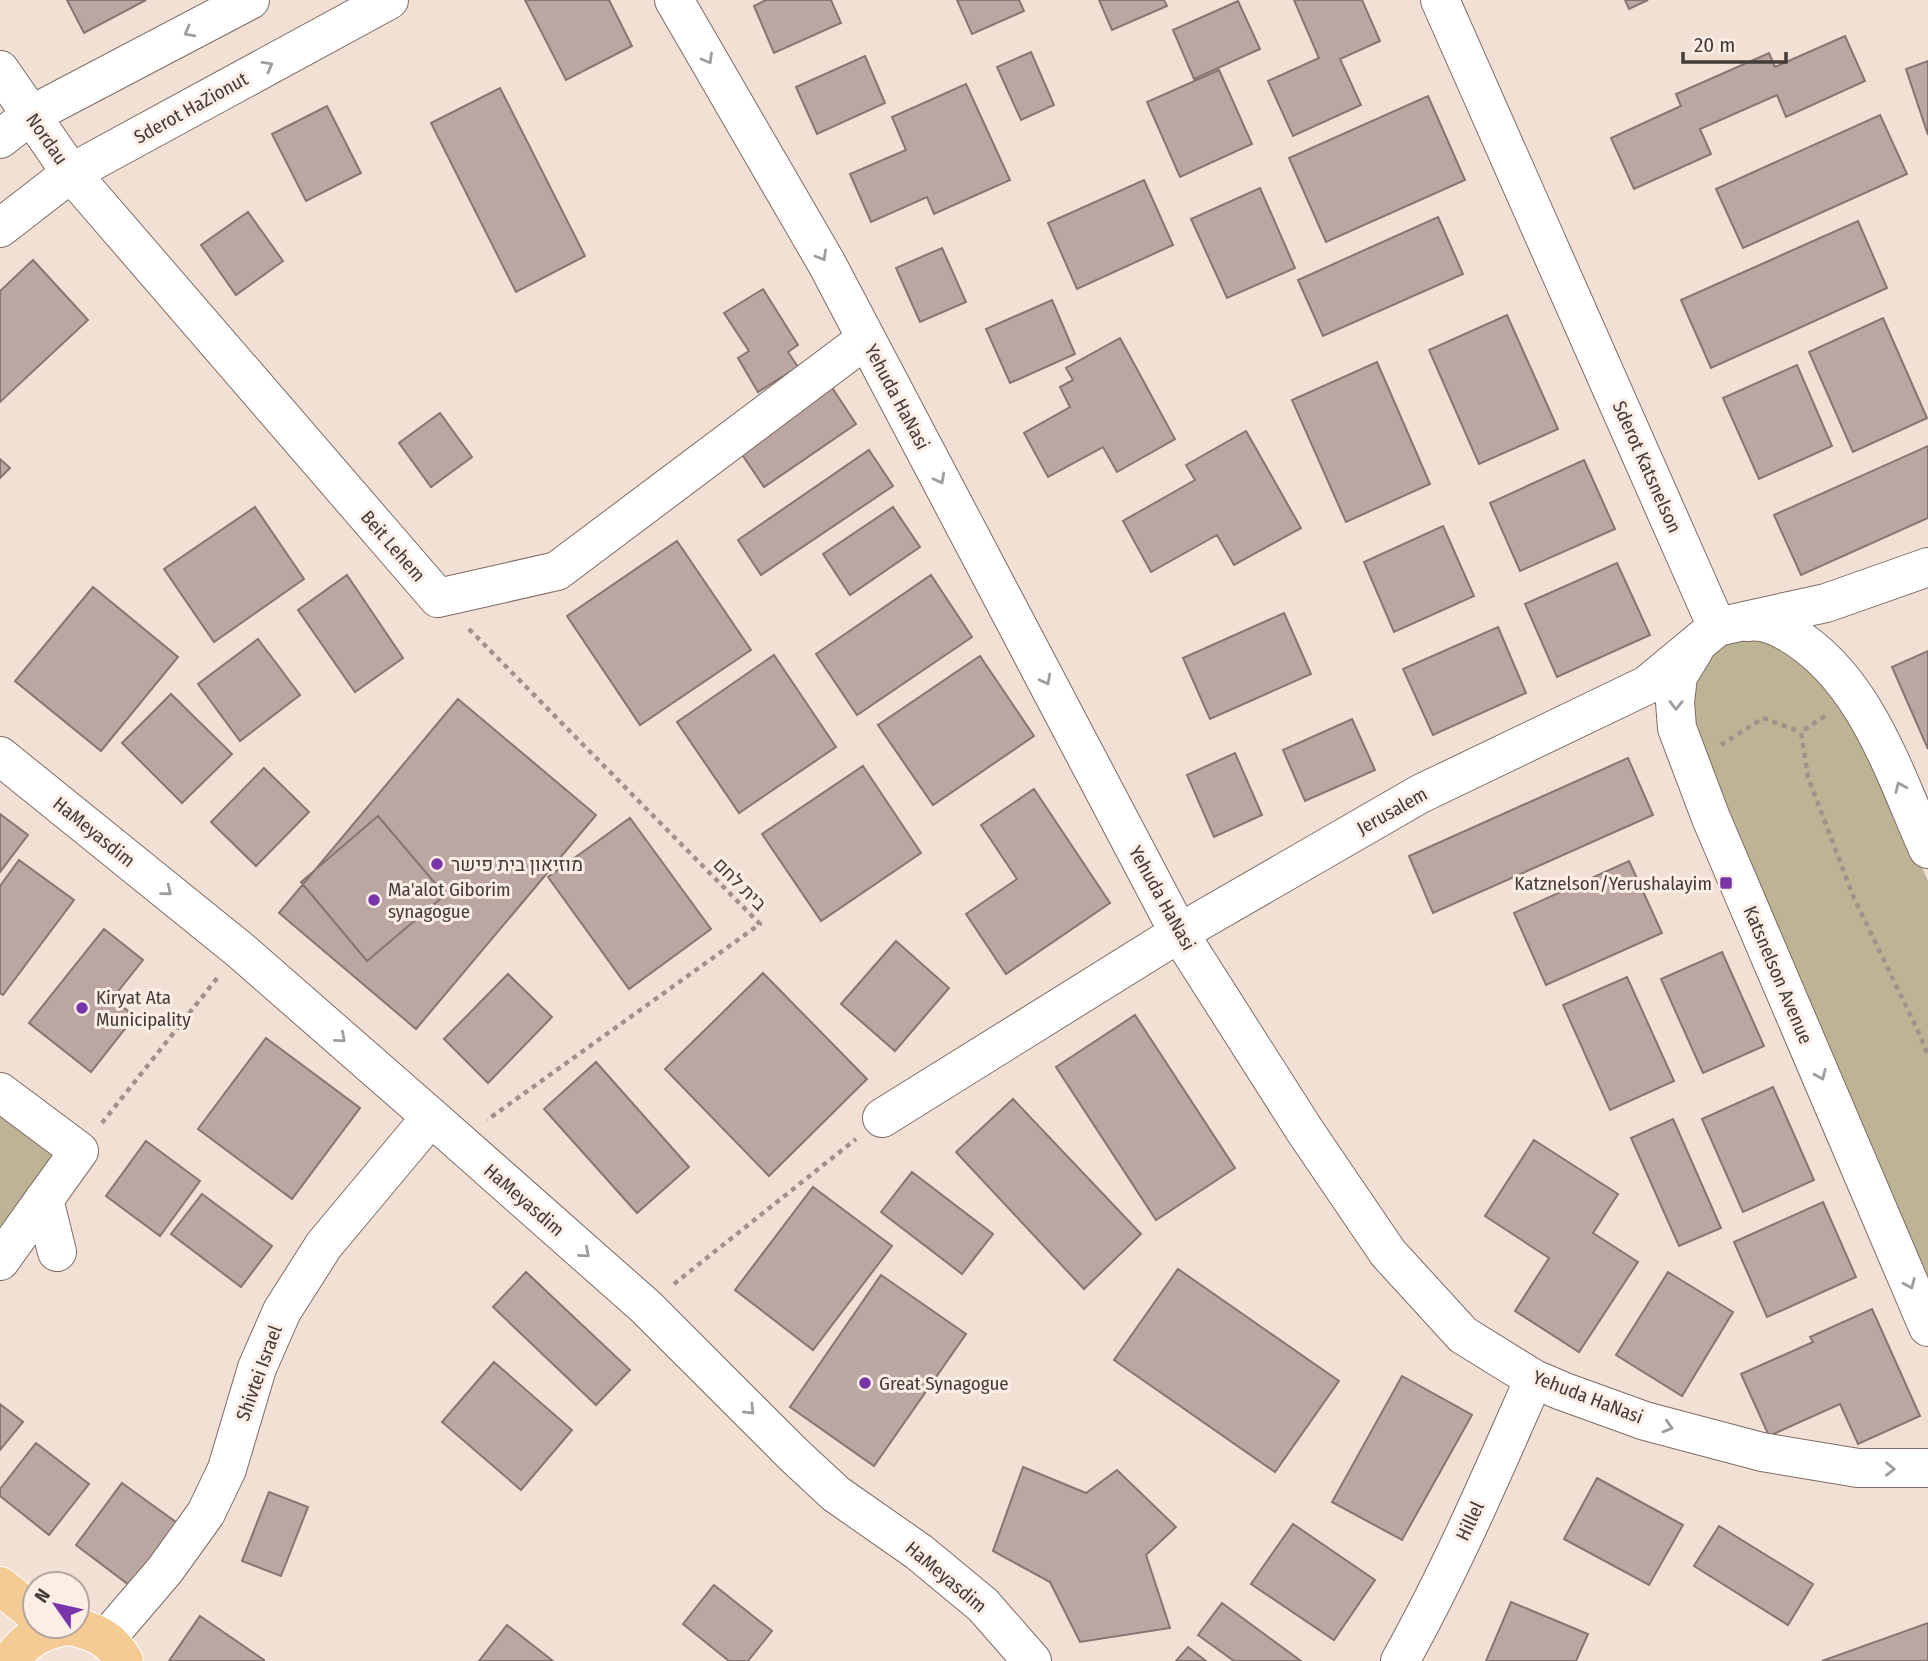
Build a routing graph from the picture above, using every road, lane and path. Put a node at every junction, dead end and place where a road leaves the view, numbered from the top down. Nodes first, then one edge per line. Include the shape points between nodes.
1 (250, 0) edge
2 (389, 0) edge
3 (674, 0) edge
4 (1440, 0) edge
5 (0, 70) edge
6 (31, 115) junction
7 (0, 139) edge
8 (71, 173) junction
9 (0, 228) edge
10 (866, 339) junction
11 (1928, 567) edge
12 (439, 598) junction
13 (1717, 627) junction
14 (1855, 696) junction
15 (1801, 732) junction
16 (0, 755) edge
17 (1690, 764) junction
18 (1928, 849) edge
19 (1179, 933) junction
20 (240, 950) junction
21 (1928, 1055) edge
22 (0, 1092) edge
23 (882, 1118) joint
24 (444, 1129) junction
25 (79, 1151) junction
26 (44, 1199) junction
27 (57, 1252) dead end
28 (0, 1261) edge
29 (646, 1307) junction
30 (1928, 1327) edge
31 (1534, 1379) junction
32 (1928, 1468) edge
33 (0, 1586) edge
34 (21, 1603) edge
35 (91, 1632) edge
36 (29, 1640) edge
37 (115, 1650) edge
38 (11, 1661) edge
39 (1032, 1661) edge
40 (1400, 1661) edge

1 -> 6 street
8 -> 2 street, Sderot HaZionut
3 -> 10 street, Yehuda HaNasi
4 - 13 street, Sderot Katsnelson
5 - 6 street, Nordau
6 - 7 street
6 - 8 street, Nordau
8 - 9 street, Sderot HaZionut
8 - 12 street, Beit Lehem
10 - 12 street, Beit Lehem via 557,572
10 -> 19 street, Yehuda HaNasi
11 - 13 street, Jerusalem via 1826,603
12 - 24 path, בית לחם via 760,924
13 - 14 street via 1754,621 1779,627 1807,643
13 -> 17 street, Katsnelson Avenue via 1692,651 1678,676 1676,728
13 - 19 street, Jerusalem via 1647,685 1420,794
14 - 15 path
18 -> 14 street
15 - 17 path via 1763,718
15 - 21 path via 1808,777 1853,897
16 -> 20 street, HaMeyasdim
17 -> 30 street, Katsnelson Avenue
19 - 23 street, Jerusalem
19 - 31 street, Yehuda HaNasi via 1388,1253 1463,1335
20 -> 24 street, HaMeyasdim
20 - 25 path
22 - 25 street
23 - 29 path
24 -> 29 street, HaMeyasdim
24 - 37 street, Shivtei Israel via 324,1245 282,1311 257,1368 227,1469 206,1513
25 - 26 street
26 - 27 street
26 - 28 street
29 -> 39 street, HaMeyasdim via 835,1494 962,1587
31 -> 32 street, Yehuda HaNasi via 1645,1421 1762,1452 1858,1468
31 - 40 street, Hillel via 1469,1525
33 - 34 main road
35 - 37 main road
36 - 38 main road

